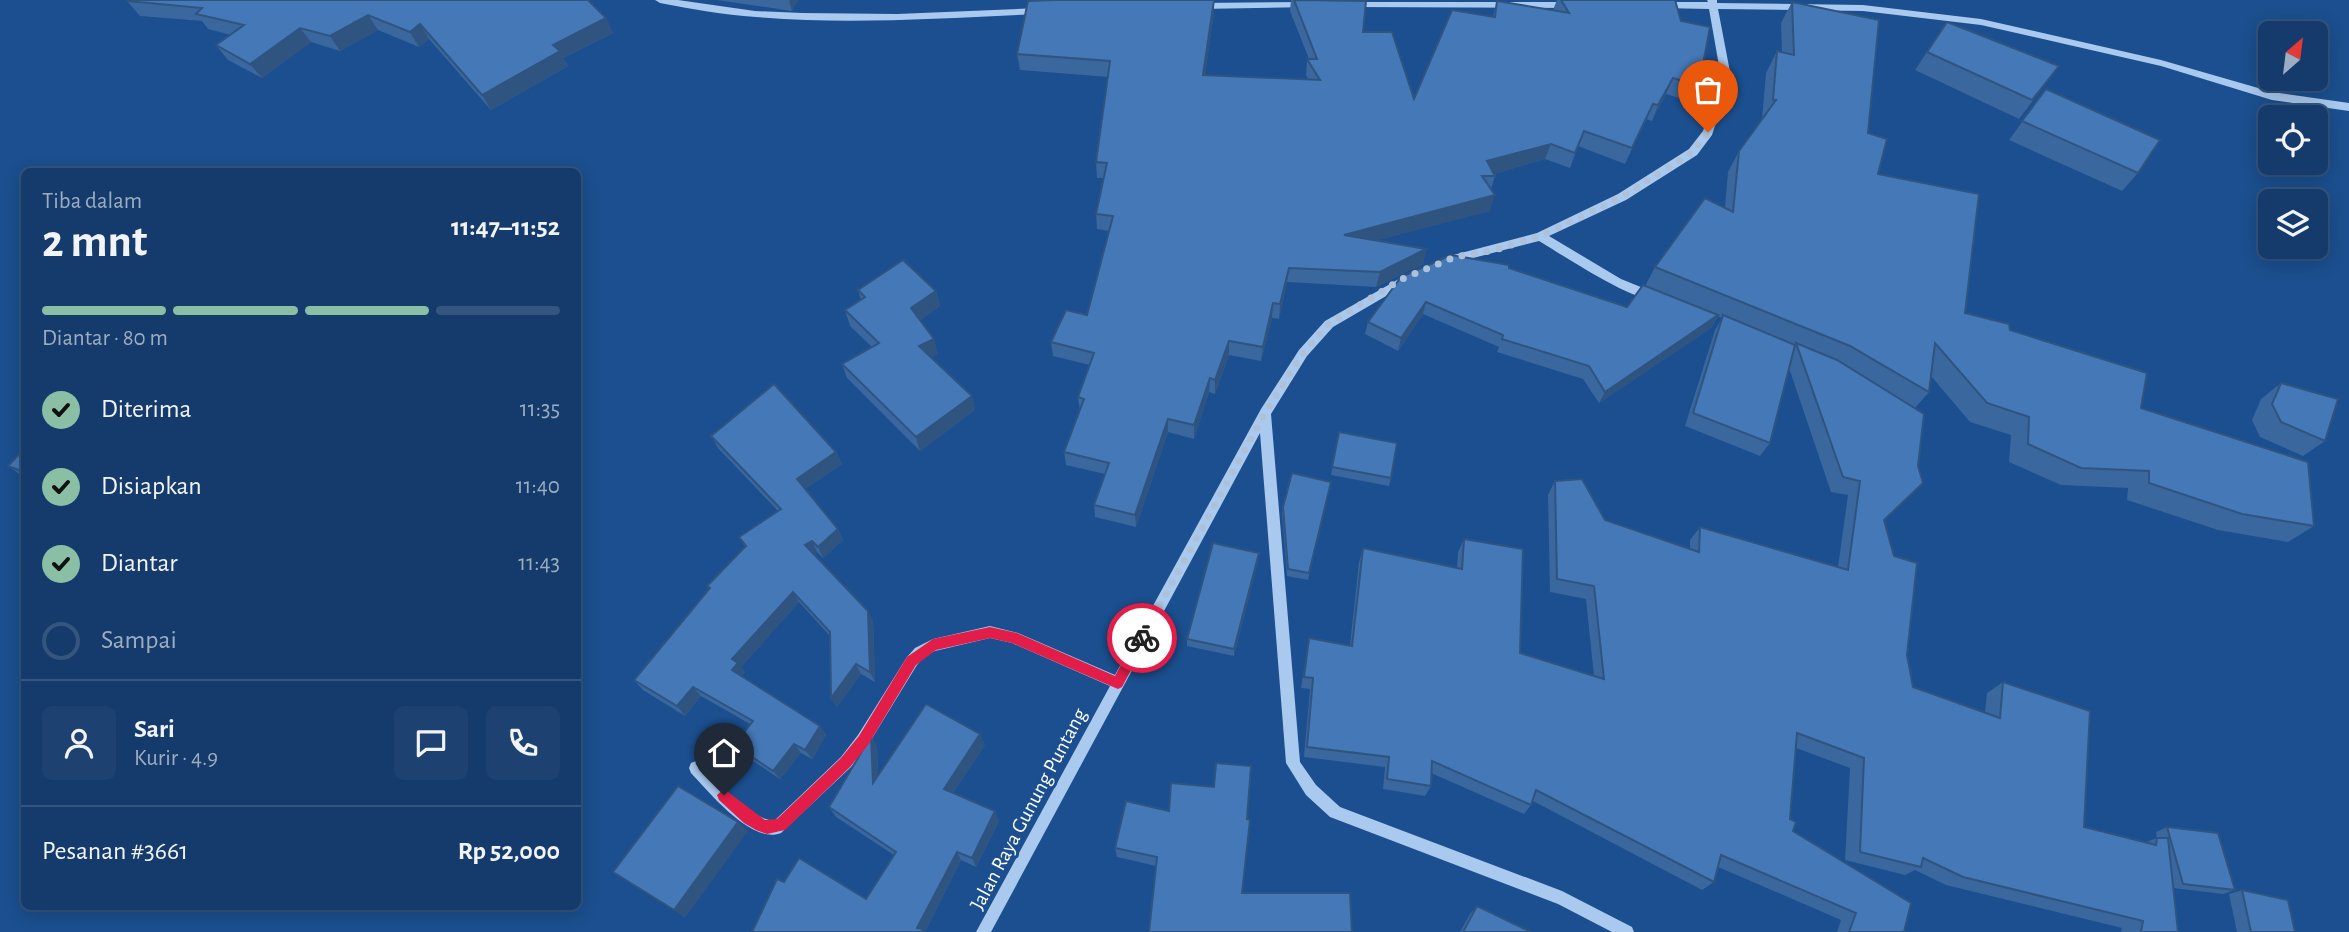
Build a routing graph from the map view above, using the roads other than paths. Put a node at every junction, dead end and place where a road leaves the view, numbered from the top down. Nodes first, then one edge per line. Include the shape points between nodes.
1 (665, 0) edge
2 (1713, 2) edge
3 (1319, 5) edge
4 (1346, 5) edge
5 (1577, 5) edge
6 (1646, 5) edge
7 (1184, 6) edge
8 (1046, 11) edge
9 (2349, 107) edge
10 (1540, 236) junction
11 (1663, 300) edge
12 (1265, 413) junction
13 (1118, 683) junction
14 (696, 768) dead end
15 (984, 932) edge
16 (1627, 932) edge

1 - 8 street via 741,14 829,19
2 - 6 street
2 - 9 street via 1863,8 1981,22 2161,63 2272,96
2 - 10 street, Jalan Raya Gunung Puntang via 1726,77 1708,132 1693,152 1622,197
3 - 7 street
4 - 5 street
10 - 11 street via 1617,282
10 - 12 street, Jalan Raya Gunung Puntang via 1455,257 1402,279 1329,324 1303,353
12 - 13 street, Jalan Raya Gunung Puntang
12 - 16 street via 1293,763 1301,780 1345,817 1562,898
13 - 14 street via 1013,637 990,632 963,636 920,652 852,755 776,828 748,818
13 - 15 street, Jalan Raya Gunung Puntang

